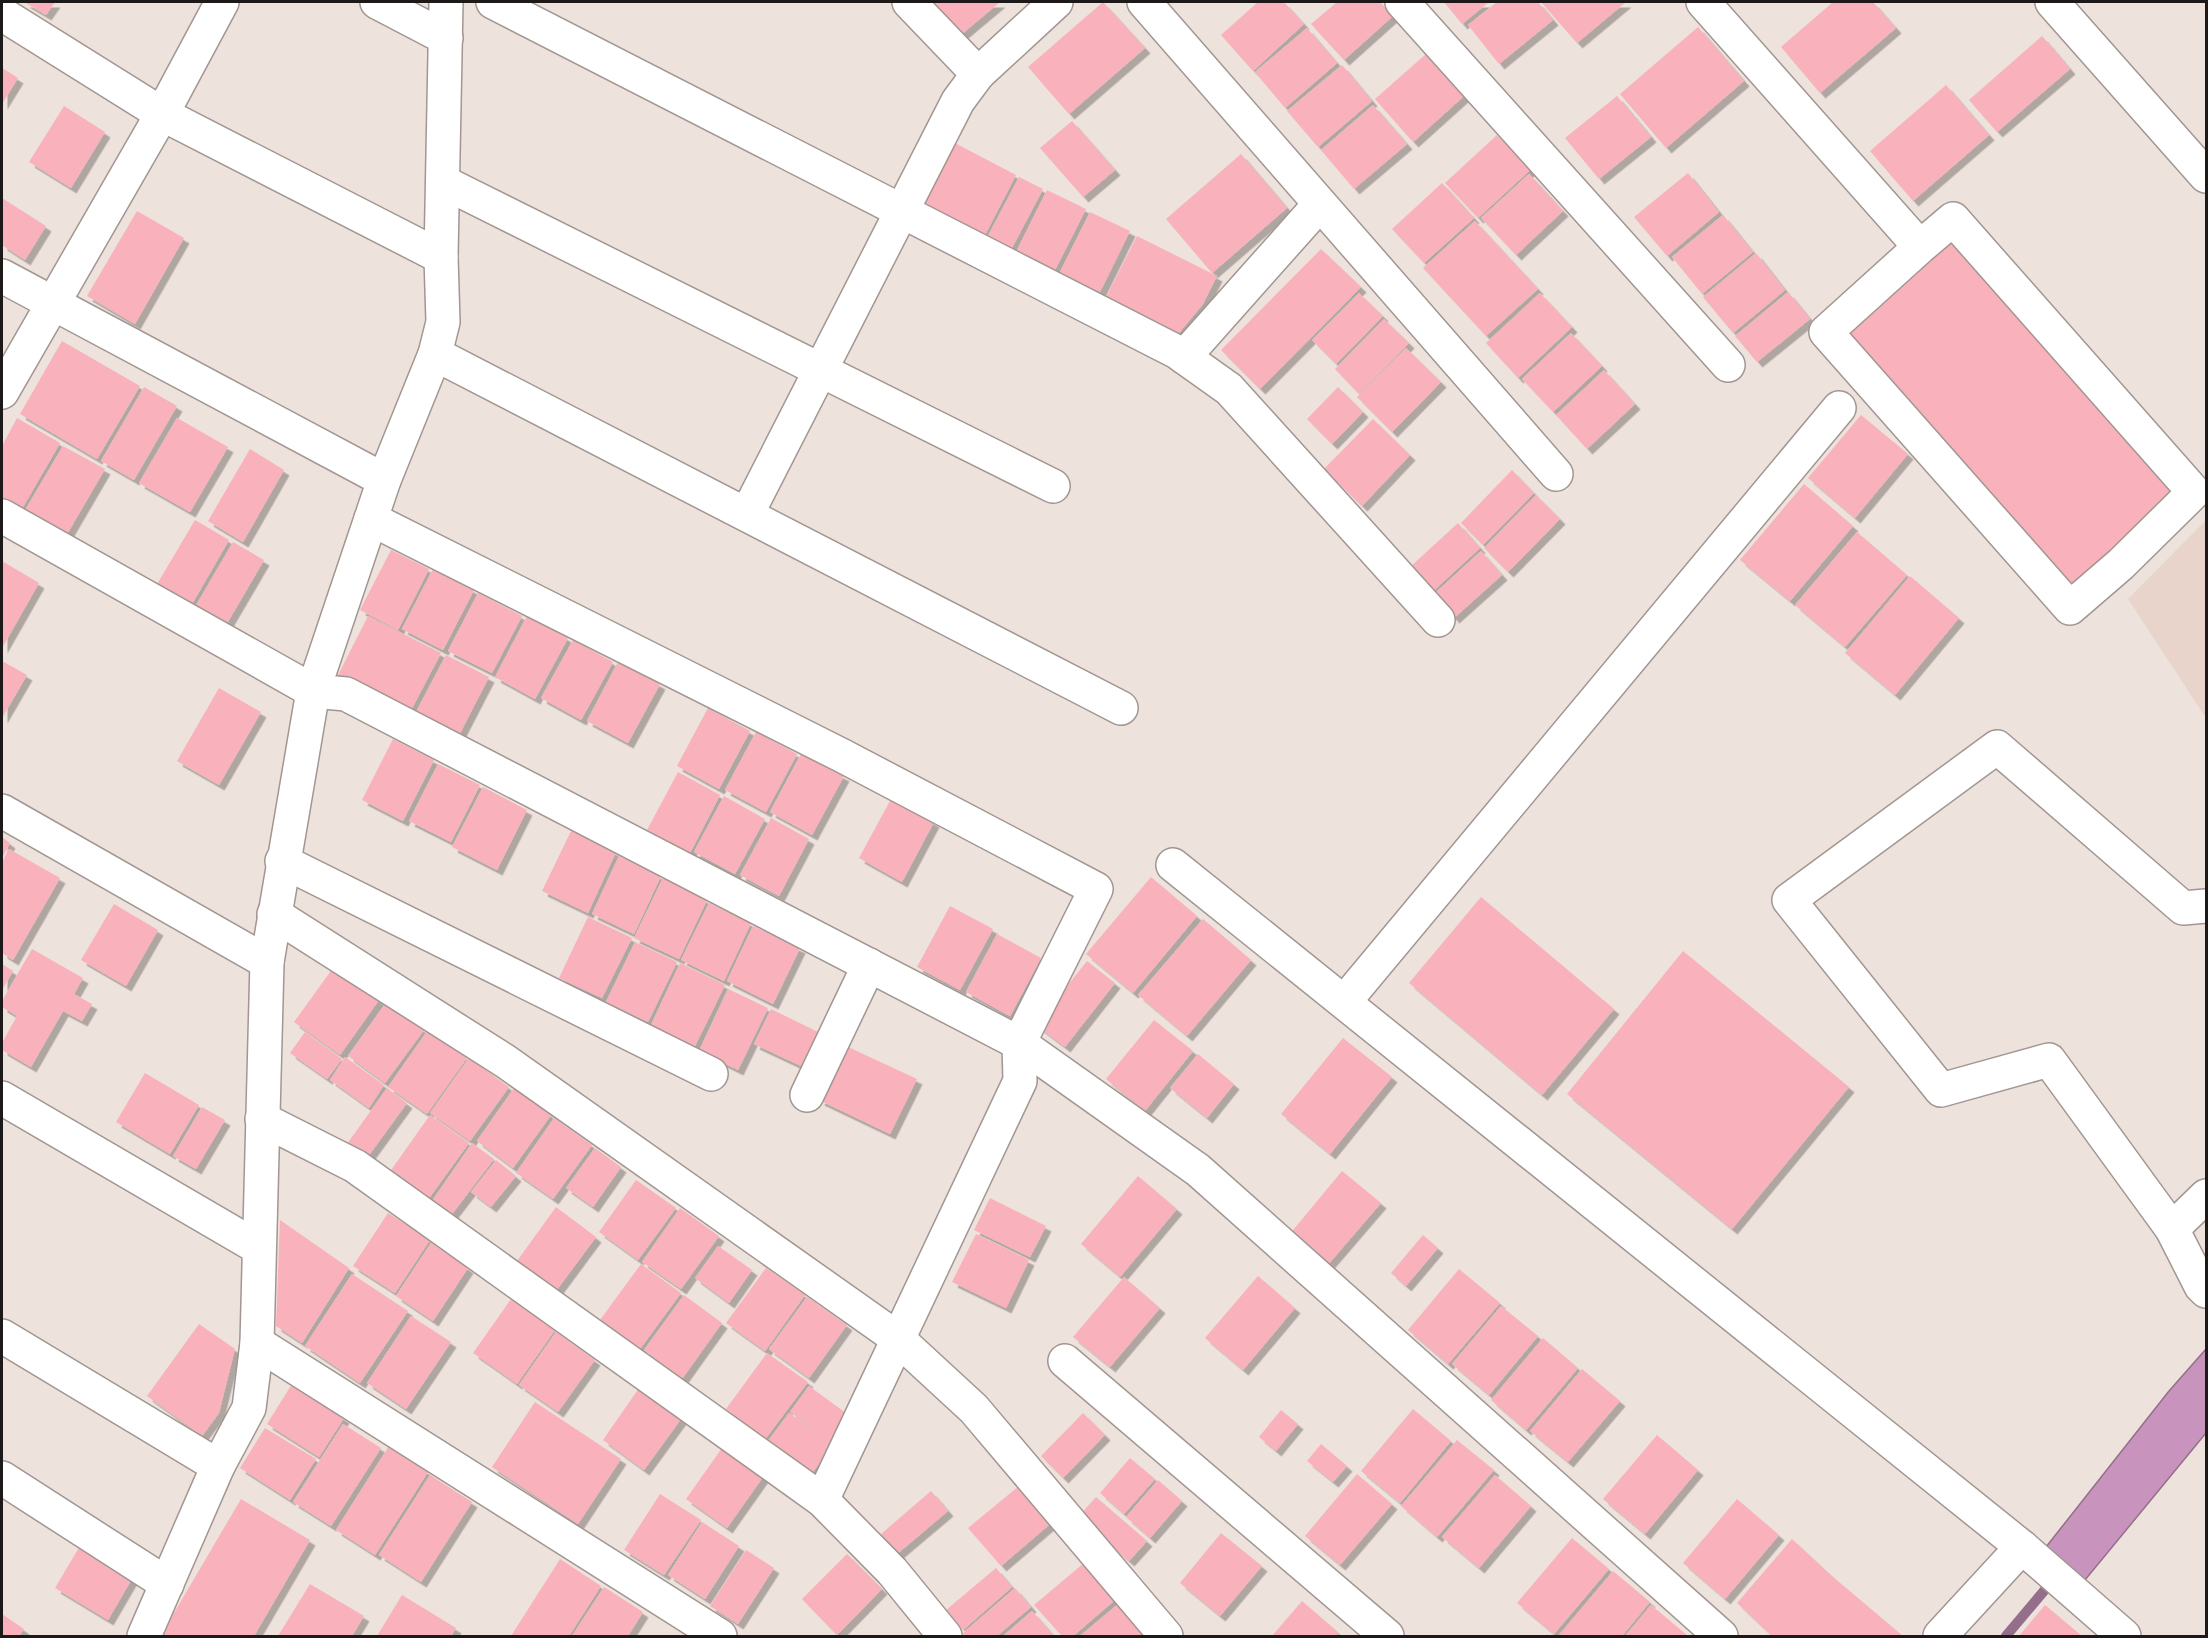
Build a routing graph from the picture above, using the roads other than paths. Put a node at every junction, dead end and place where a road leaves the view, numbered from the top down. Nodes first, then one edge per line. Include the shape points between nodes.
1 (222, 2) edge
2 (377, 2) edge
3 (446, 2) edge
4 (494, 2) edge
5 (909, 2) edge
6 (1056, 2) edge
7 (1144, 2) edge
8 (1402, 2) edge
9 (1703, 2) edge
10 (2052, 2) edge
11 (2, 14) edge
12 (446, 38) junction
13 (978, 74) junction
14 (162, 114) junction
15 (2206, 176) edge
16 (443, 182) junction
17 (1320, 204) junction
18 (903, 212) junction
19 (1920, 247) junction
20 (441, 257) junction
21 (2, 276) edge
22 (54, 306) junction
23 (435, 354) junction
24 (1184, 357) junction
25 (1728, 365) dead end
26 (822, 372) junction
27 (2, 392) edge
28 (1839, 408) dead end
29 (1556, 474) dead end
30 (384, 480) junction
31 (1053, 486) dead end
32 (747, 514) junction
33 (2, 516) edge
34 (371, 519) junction
35 (1438, 620) dead end
36 (313, 691) junction
37 (1121, 708) dead end
38 (2, 811) edge
39 (282, 861) junction
40 (1173, 865) dead end
41 (2206, 906) edge
42 (274, 914) junction
43 (267, 962) junction
44 (869, 965) junction
45 (1345, 1001) junction
46 (1019, 1043) junction
47 (711, 1074) dead end
48 (807, 1095) dead end
49 (2, 1098) edge
50 (262, 1119) junction
51 (2206, 1196) edge
52 (2172, 1229) junction
53 (259, 1248) junction
54 (2204, 1288) edge
55 (2, 1336) edge
56 (897, 1338) junction
57 (257, 1343) junction
58 (1065, 1361) dead end
59 (218, 1466) junction
60 (3, 1483) edge
61 (822, 1500) junction
62 (2022, 1547) junction
63 (167, 1584) junction
64 (144, 1636) edge
65 (720, 1636) edge
66 (945, 1636) edge
67 (1166, 1636) edge
68 (1387, 1636) edge
69 (1721, 1636) edge
70 (1940, 1636) edge
71 (2124, 1636) edge

1 - 14 street
2 - 12 street
3 - 12 street
4 - 18 street
5 - 13 street
6 - 13 street
7 - 17 street
8 - 25 street
9 - 19 street
10 - 15 street
11 - 14 street
12 - 16 street
13 - 18 street via 958,101
14 - 20 street
14 - 22 street
16 - 20 street
16 - 26 street
17 - 24 street
17 - 29 street
18 - 24 street
18 - 26 street
19 - 19 street via 1953,219 2194,492 2070,608 1826,332
20 - 23 street via 443,322
21 - 22 street
22 - 27 street
22 - 30 street
23 - 30 street
23 - 32 street
24 - 35 street via 1229,389
26 - 31 street
26 - 32 street
28 - 45 street
30 - 34 street
32 - 37 street
33 - 36 street
34 - 36 street
34 - 46 street via 841,755 1096,889
36 - 39 street
36 - 44 street via 346,693
38 - 43 street
39 - 42 street
39 - 47 street
40 - 45 street
41 - 52 street via 2182,908 1997,747 1789,900 1941,1090 2049,1060
42 - 43 street
42 - 56 street via 506,1061
43 - 50 street
44 - 46 street
44 - 48 street
45 - 62 street
46 - 56 street via 1020,1081
46 - 69 street via 1198,1170
49 - 53 street
50 - 53 street
50 - 61 street via 355,1166
51 - 52 street
52 - 54 street
53 - 57 street
55 - 59 street
56 - 61 street
56 - 67 street via 974,1409
57 - 59 street via 249,1408
57 - 65 street
58 - 68 street
59 - 63 street
60 - 63 street
61 - 66 street via 892,1571
62 - 70 street
62 - 71 street
63 - 64 street

